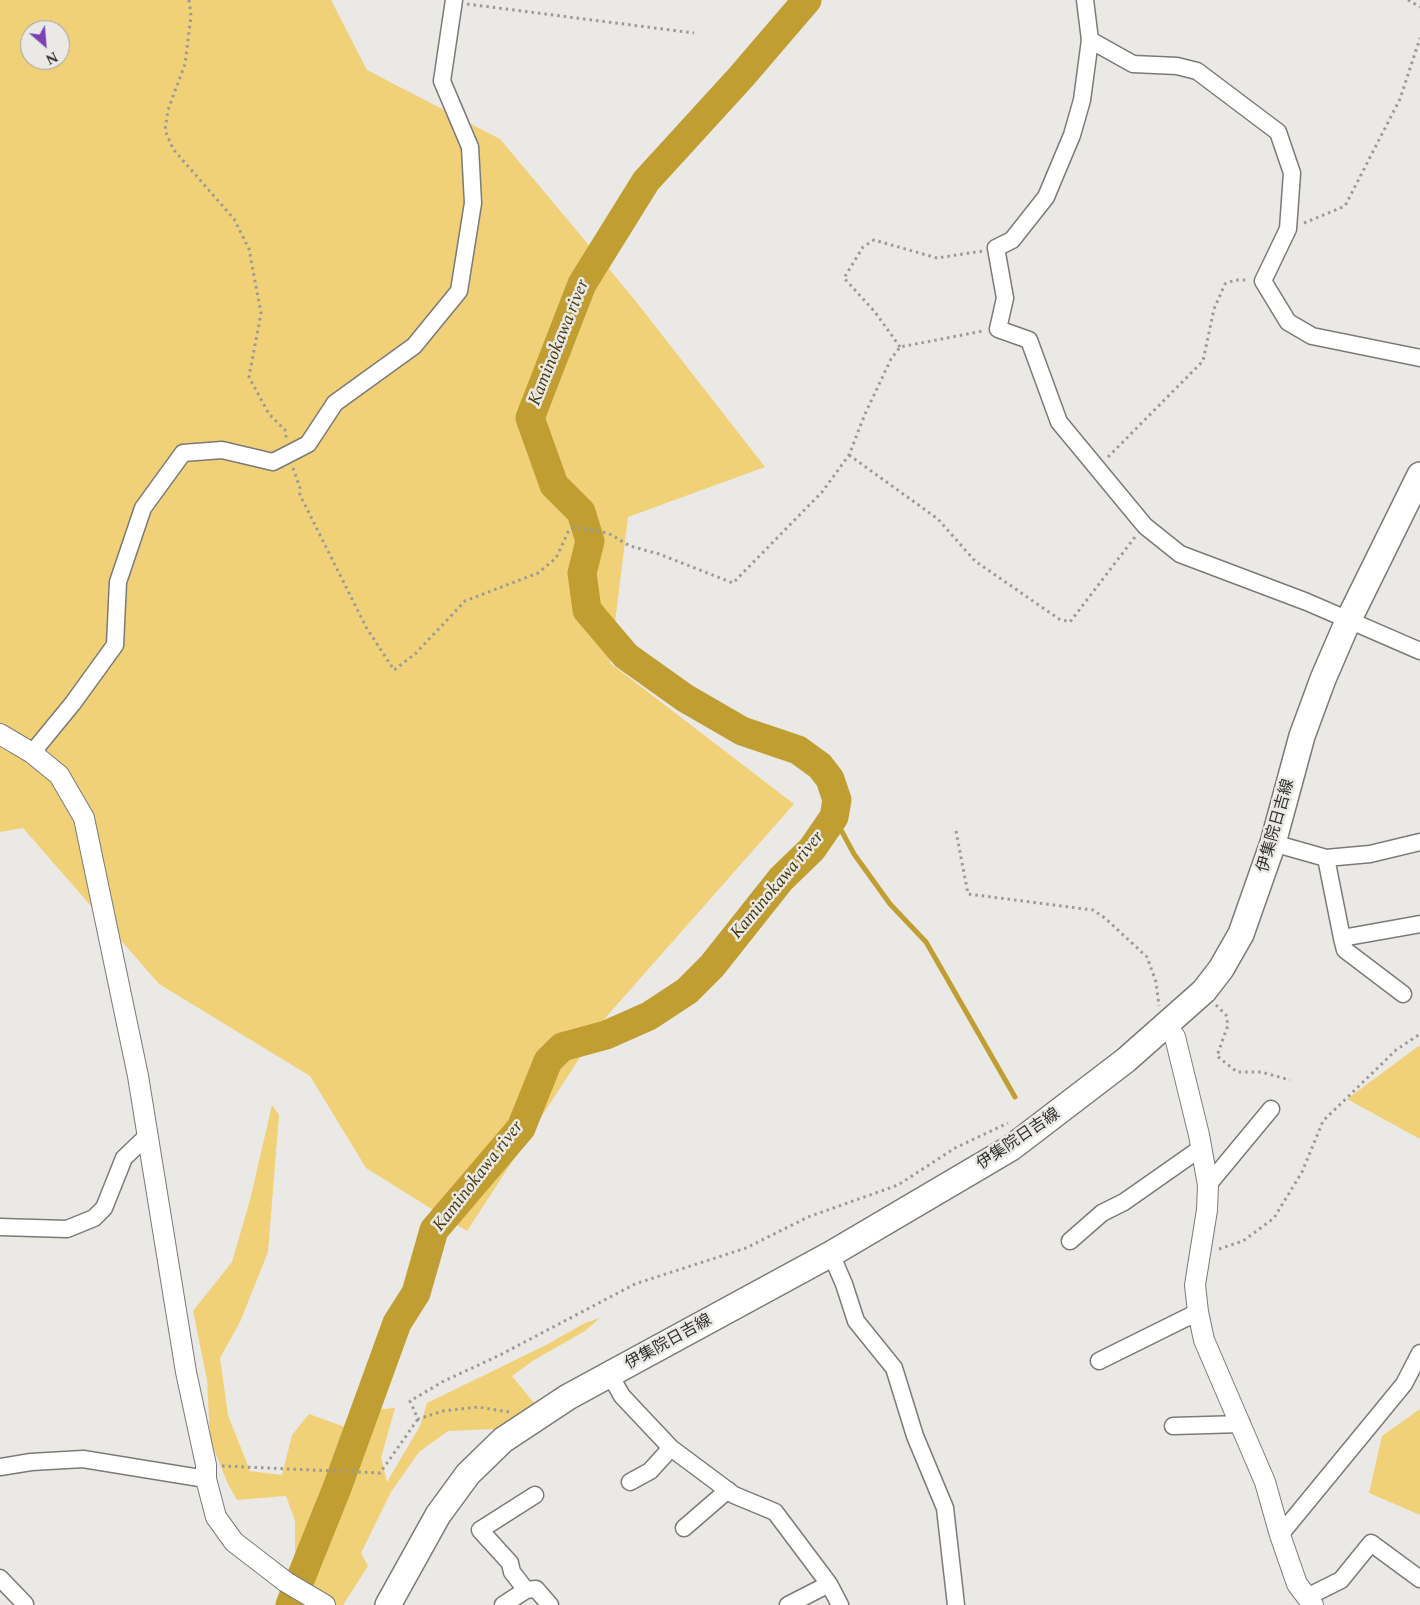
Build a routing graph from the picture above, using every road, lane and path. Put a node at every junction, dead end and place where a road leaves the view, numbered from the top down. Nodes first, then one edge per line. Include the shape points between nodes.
1 (1085, 0) edge
2 (1408, 0) edge
3 (454, 1) edge
4 (1420, 7) edge
5 (694, 33) dead end
6 (1420, 38) edge
7 (1090, 40) junction
8 (1288, 230) junction
9 (996, 248) junction
10 (1263, 281) junction
11 (998, 329) junction
12 (900, 347) junction
13 (1420, 358) edge
14 (849, 455) junction
15 (1097, 468) junction
16 (1420, 475) edge
17 (1144, 524) junction
18 (575, 527) dead end
19 (1348, 621) junction
20 (1420, 651) edge
21 (0, 734) edge
22 (32, 753) junction
23 (956, 831) dead end
24 (1420, 842) edge
25 (1273, 843) junction
26 (1326, 858) junction
27 (1420, 924) edge
28 (1342, 938) junction
29 (1204, 991) junction
30 (1403, 994) dead end
31 (1166, 1025) junction
32 (1420, 1034) edge
33 (1290, 1080) dead end
34 (1272, 1109) dead end
35 (1015, 1120) dead end
36 (148, 1135) junction
37 (1201, 1148) junction
38 (1208, 1185) junction
39 (0, 1226) edge
40 (1070, 1241) dead end
41 (830, 1254) junction
42 (1199, 1255) junction
43 (1198, 1312) junction
44 (1420, 1353) edge
45 (1099, 1361) dead end
46 (610, 1375) junction
47 (418, 1419) junction
48 (531, 1420) junction
49 (1242, 1424) junction
50 (1173, 1426) dead end
51 (671, 1448) junction
52 (0, 1467) edge
53 (206, 1472) junction
54 (630, 1482) dead end
55 (728, 1490) junction
56 (535, 1494) dead end
57 (684, 1528) dead end
58 (1280, 1535) junction
59 (0, 1578) edge
60 (1420, 1579) edge
61 (829, 1584) junction
62 (526, 1590) junction
63 (1310, 1601) edge
64 (392, 1603) edge
65 (25, 1604) dead end
66 (325, 1605) edge
67 (503, 1605) edge
68 (550, 1605) edge
69 (788, 1605) edge
70 (840, 1605) edge
71 (956, 1605) edge

1 - 7 street
2 - 4 path
3 - 5 path
3 - 22 street via 442,81 470,147 473,203 459,291 414,346 335,403 308,444 274,462 222,450 183,453 143,508 118,582 115,645
6 - 8 path via 1400,99 1345,206
7 - 8 street via 1133,64 1197,70 1278,132 1292,173
7 - 9 street via 1082,100 1072,135 1046,197 1012,240
8 - 10 street
9 - 11 street via 1004,298
9 - 12 path via 937,258 874,240 863,247 844,278 876,312
10 - 13 street via 1288,322 1312,336
10 - 15 path via 1235,280 1225,284 1214,309 1203,361
11 - 12 path
11 - 15 street via 1030,340 1060,422
12 - 14 path via 865,414
14 - 17 path via 938,519 974,561 1059,619 1070,622
14 - 18 path via 822,492 733,583 630,546 608,533
15 - 17 street
16 - 19 main road, 伊集院日吉線
17 - 19 street via 1180,554
19 - 20 street
19 - 25 main road, 伊集院日吉線 via 1302,736
21 - 22 street
22 - 36 street via 59,775 84,818
23 - 31 path via 968,894 1093,910 1147,957 1156,982 1160,1014
24 - 26 street via 1370,854
25 - 26 street
25 - 29 main road, 伊集院日吉線 via 1241,934
26 - 28 street
27 - 28 street
28 - 30 street via 1345,950
29 - 31 main road, 伊集院日吉線
29 - 33 path via 1226,1016 1228,1026 1217,1056 1237,1072 1261,1072
31 - 37 street via 1175,1037
31 - 41 main road, 伊集院日吉線 via 1011,1148
32 - 42 path via 1396,1050 1324,1121 1302,1172 1274,1218 1243,1241
34 - 38 street
35 - 47 path via 955,1148 898,1185 808,1216 746,1248 636,1284 410,1401
36 - 39 street via 124,1158 104,1208 94,1218 67,1229
36 - 53 street via 186,1372
37 - 38 street
37 - 40 street via 1124,1202 1102,1213
38 - 42 street
41 - 46 main road, 伊集院日吉線
41 - 71 street via 856,1321 894,1368 915,1436 944,1508
42 - 43 street via 1195,1285
43 - 45 street
43 - 49 street via 1204,1340
44 - 58 street via 1404,1384
46 - 48 main road, 伊集院日吉線
46 - 51 street via 622,1396
47 - 48 path via 443,1410 478,1407 512,1412
47 - 53 path via 380,1473 309,1468
48 - 64 main road, 伊集院日吉線 via 503,1440 468,1474 438,1515
49 - 50 street
49 - 58 street via 1266,1482
51 - 54 street via 650,1471
51 - 55 street
52 - 53 street via 83,1459
53 - 66 street via 216,1517 234,1542 286,1582
55 - 57 street
55 - 61 street via 775,1512
56 - 62 street via 480,1530 510,1563 512,1572
58 - 63 street via 1297,1584
59 - 65 street
60 - 63 street via 1371,1543 1341,1580
61 - 69 street
61 - 70 street
62 - 67 street
62 - 68 street via 536,1589

